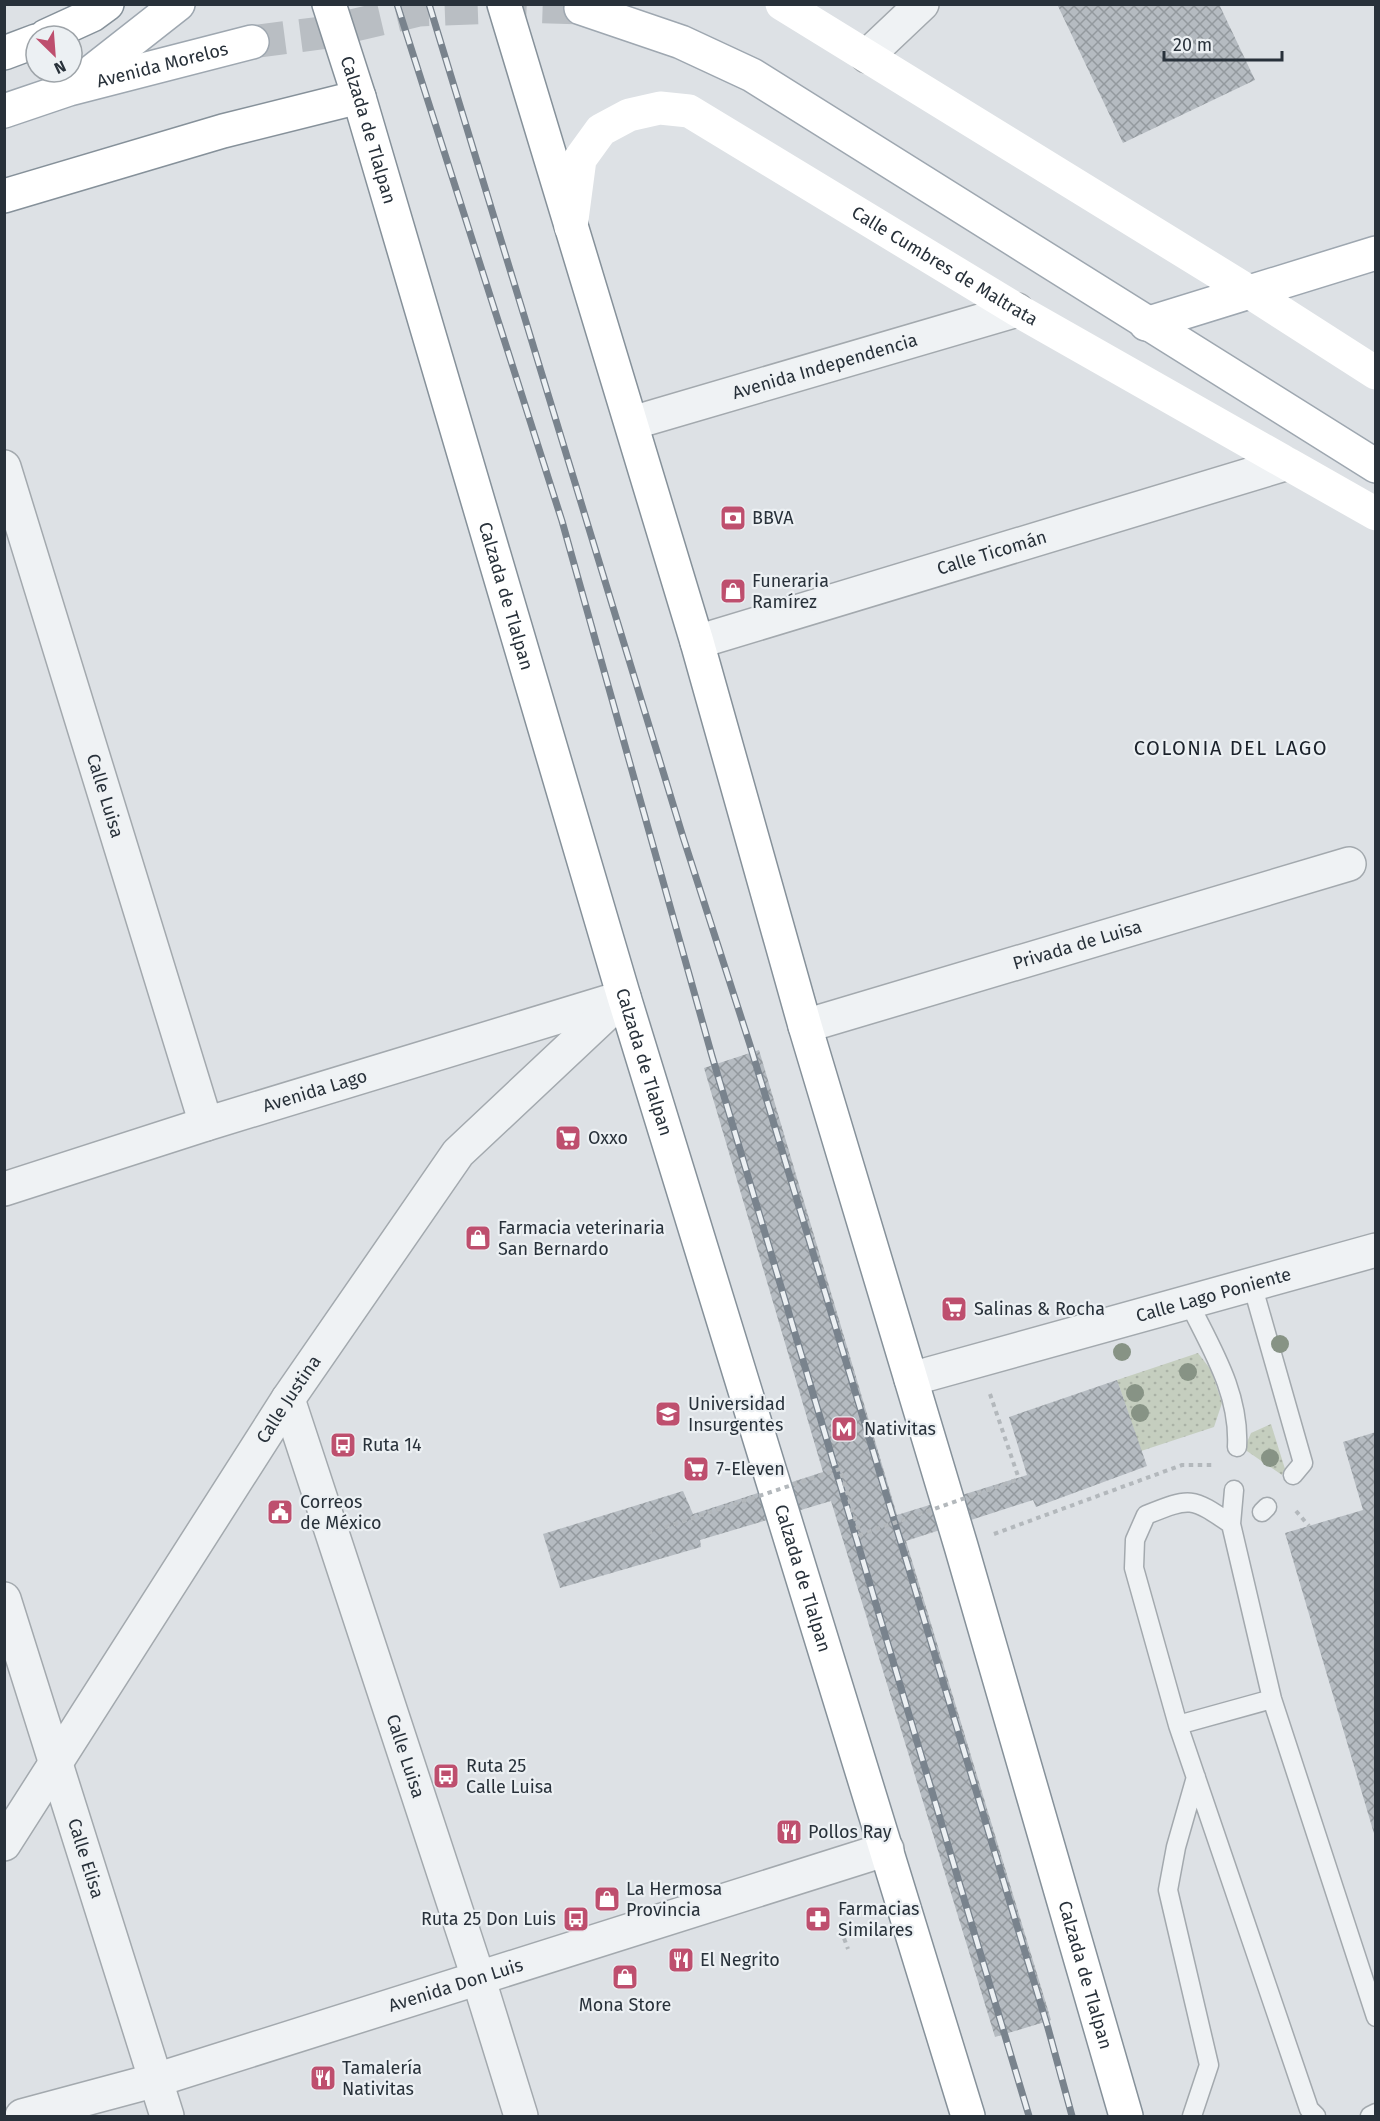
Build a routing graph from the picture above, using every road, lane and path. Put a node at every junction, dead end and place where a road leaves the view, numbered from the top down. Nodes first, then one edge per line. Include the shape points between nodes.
1 (106, 4) edge
2 (178, 4) edge
3 (329, 4) edge
4 (504, 4) edge
5 (782, 4) edge
6 (922, 4) edge
7 (581, 8) dead end
8 (72, 24) edge
9 (252, 42) tunnel mouth
10 (24, 45) edge
11 (4, 52) edge
12 (867, 56) junction
13 (69, 89) junction
14 (359, 97) junction
15 (4, 111) edge
16 (4, 196) edge
17 (571, 227) junction
18 (1376, 253) edge
19 (1248, 291) junction
20 (1017, 310) junction
21 (1146, 324) junction
22 (1376, 373) edge
23 (632, 423) junction
24 (1285, 464) junction
25 (1376, 466) edge
26 (4, 467) edge
27 (1376, 514) edge
28 (697, 642) junction
29 (1349, 864) dead end
30 (624, 997) junction
31 (805, 1026) junction
32 (206, 1124) junction
33 (4, 1190) edge
34 (1376, 1250) edge
35 (1252, 1284) junction
36 (1188, 1301) junction
37 (978, 1359) junction
38 (911, 1379) junction
39 (288, 1399) junction
40 (1237, 1447) dead end
41 (1293, 1475) dead end
42 (1234, 1490) dead end
43 (1061, 1509) dead end
44 (1231, 1524) junction
45 (648, 1533) dead end
46 (961, 1546) junction
47 (4, 1599) edge
48 (1272, 1699) junction
49 (1179, 1725) junction
50 (55, 1763) junction
51 (1196, 1777) junction
52 (4, 1844) edge
53 (887, 1850) junction
54 (841, 1930) dead end
55 (848, 1949) dead end
56 (478, 1977) junction
57 (1376, 2017) edge
58 (156, 2080) junction
59 (1376, 2113) edge
60 (22, 2116) edge
61 (167, 2116) edge
62 (521, 2116) edge
63 (969, 2116) edge
64 (1126, 2116) edge
65 (1192, 2116) edge
66 (1316, 2116) edge
67 (1370, 2116) edge

1 - 8 main road
2 - 13 main road
3 - 14 main road, Calzada de Tlalpan
4 - 17 main road, Calzada de Tlalpan
5 - 12 main road
6 - 12 street
7 - 21 main road via 681,42 752,75
9 - 13 main road, Avenida Morelos
10 - 11 main road
12 - 19 main road
13 - 15 main road, Avenida Morelos
14 - 16 main road via 223,131
14 - 30 main road, Calzada de Tlalpan
17 - 20 main road, Calle Cumbres de Maltrata via 580,159 601,130 629,116 660,108 689,111
17 - 23 main road, Calzada de Tlalpan
18 - 19 main road
19 - 21 main road
19 - 22 main road
20 - 23 street, Avenida Independencia
20 - 24 main road, Calle Cumbres de Maltrata
21 - 25 main road
23 - 28 main road, Calzada de Tlalpan
24 - 27 main road, Calle Cumbres de Maltrata
24 - 28 street, Calle Ticomán
26 - 32 street, Calle Luisa
28 - 31 main road, Calzada de Tlalpan
29 - 31 street, Privada de Luisa
30 - 32 street, Avenida Lago
30 - 39 street, Calle Justina via 458,1153
30 - 53 main road, Calzada de Tlalpan
31 - 38 main road, Calzada de Tlalpan
32 - 33 street, Avenida Lago
34 - 35 street, Calle Lago Poniente
35 - 36 street, Calle Lago Poniente
35 - 41 lane via 1303,1463
36 - 37 street, Calle Lago Poniente
36 - 40 lane via 1231,1390
37 - 38 street, Calle Lago Poniente
37 - 45 path, bridge via 1019,1479 860,1535 840,1469
38 - 46 main road, Calzada de Tlalpan
39 - 50 street, Calle Justina
39 - 56 street, Calle Luisa
42 - 44 lane
43 - 46 path
44 - 48 lane
44 - 49 lane via 1204,1506 1182,1501 1146,1515 1135,1540 1134,1568
46 - 64 main road, Calzada de Tlalpan
47 - 50 street, Calle Elisa
48 - 49 lane
48 - 57 lane
49 - 51 lane
50 - 52 street, Calle Justina
50 - 58 street, Calle Elisa
51 - 65 lane via 1168,1890 1209,2065
51 - 66 lane via 1309,2109
53 - 56 street, Avenida Don Luis
53 - 63 main road, Calzada de Tlalpan
54 - 55 path
56 - 58 street, Avenida Don Luis
56 - 62 street, Calle Luisa
58 - 60 street, Avenida Don Luis
58 - 61 street, Calle Elisa
59 - 67 lane

